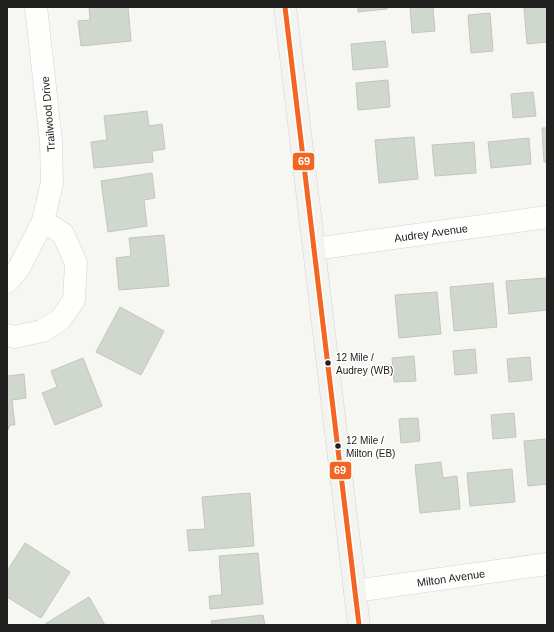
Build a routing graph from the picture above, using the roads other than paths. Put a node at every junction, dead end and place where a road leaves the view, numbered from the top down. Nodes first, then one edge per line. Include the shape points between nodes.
1 (36, 7) edge
2 (285, 7) edge
3 (547, 217) edge
4 (43, 221) junction
5 (314, 249) junction
6 (7, 282) edge
7 (7, 335) edge
8 (547, 564) edge
9 (356, 591) junction
10 (359, 625) edge

1 - 4 street, Trailwood Drive via 51,141 52,183
2 - 5 main road
3 - 5 street, Audrey Avenue
4 - 6 street, Trailwood Drive via 19,268
4 - 7 street via 62,234 76,263 74,300 60,320 42,331 14,337
5 - 9 main road
8 - 9 street, Milton Avenue
9 - 10 main road

